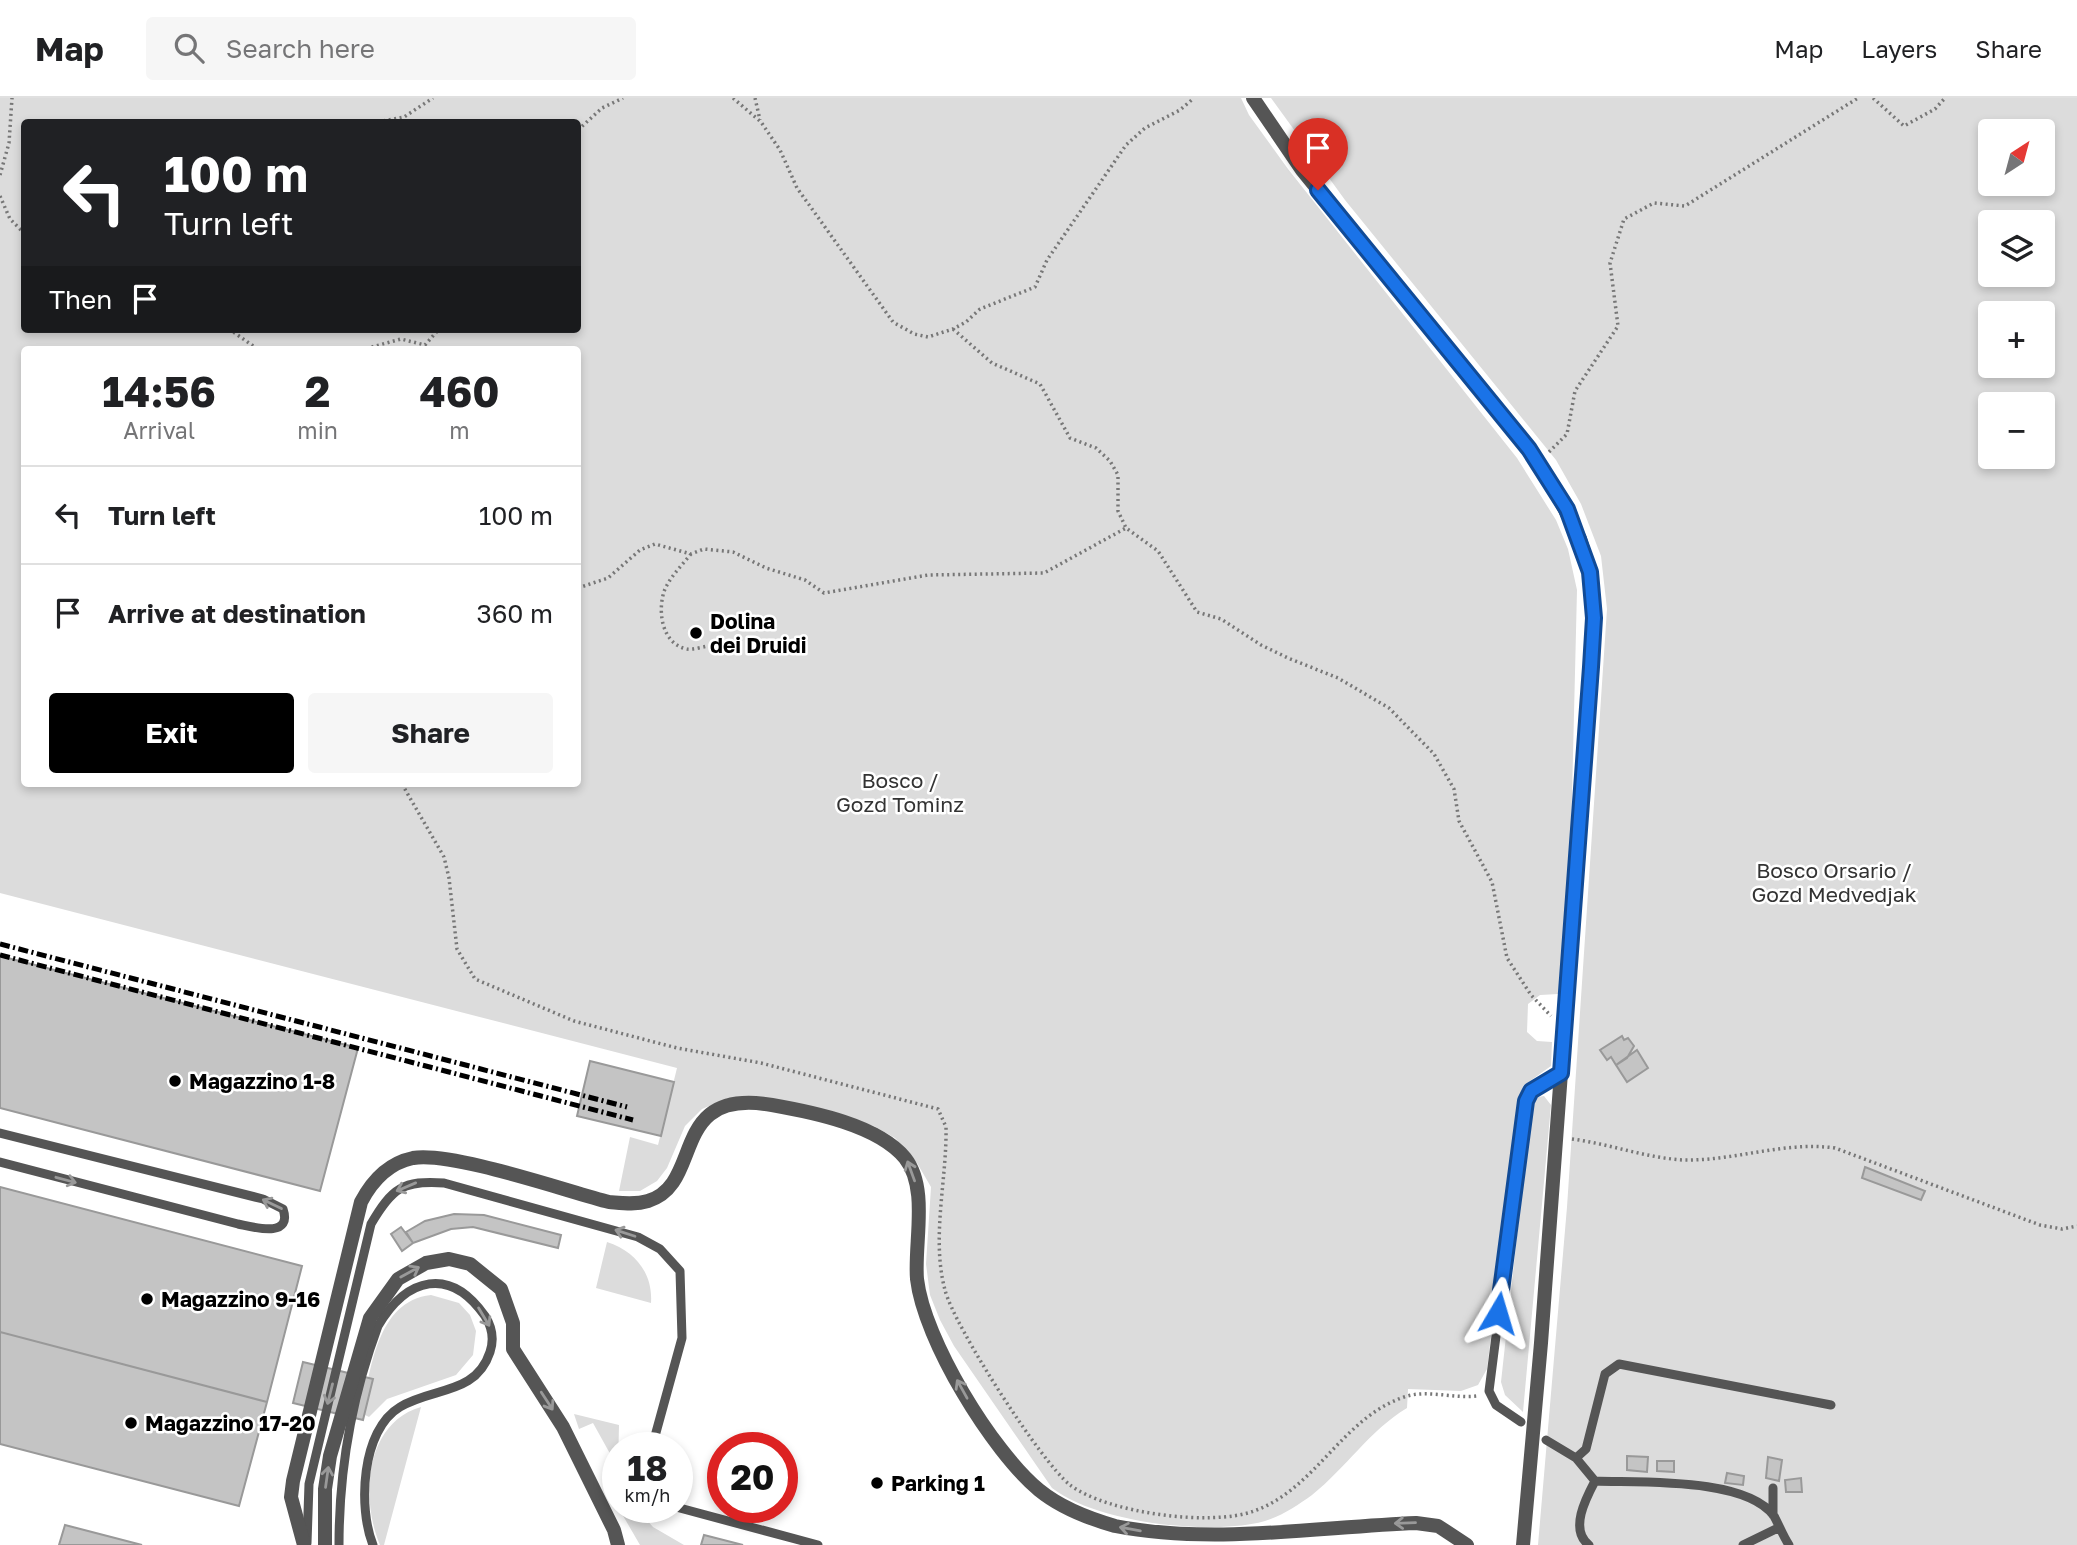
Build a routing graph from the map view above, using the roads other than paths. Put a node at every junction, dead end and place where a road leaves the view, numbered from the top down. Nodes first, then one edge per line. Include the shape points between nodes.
1 (1253, 98) edge
2 (1561, 1073) junction
3 (0, 1133) edge
4 (0, 1162) edge
5 (1831, 1405) dead end
6 (1521, 1423) dead end
7 (656, 1432) edge
8 (1546, 1440) dead end
9 (1576, 1458) junction
10 (1595, 1481) junction
11 (1773, 1488) dead end
12 (693, 1512) edge
13 (1773, 1515) junction
14 (1778, 1528) junction
15 (305, 1545) edge
16 (325, 1545) edge
17 (339, 1545) edge
18 (373, 1545) edge
19 (618, 1545) edge
20 (818, 1545) edge
21 (1467, 1545) edge
22 (1523, 1545) edge
23 (1589, 1545) edge
24 (1744, 1545) edge
25 (1789, 1545) edge

1 - 2 street via 1302,170 1538,463 1580,539 1590,572 1594,618
2 - 6 lane via 1531,1091 1526,1101 1489,1391 1496,1405
2 - 22 street
4 -> 3 lane via 237,1224 272,1230 285,1220 283,1209 263,1199
5 - 9 lane via 1619,1364 1605,1374 1586,1449
7 -> 15 lane via 682,1338 680,1271 660,1249 606,1227 444,1182 420,1181 399,1188 385,1200 371,1224 309,1484
8 - 9 lane
9 - 10 lane
10 - 13 lane via 1705,1485 1743,1494
10 - 23 lane via 1584,1502 1580,1526
11 - 13 lane
12 - 20 lane
13 - 14 lane
14 - 24 lane
14 - 25 lane
21 -> 15 street via 1438,1526 1416,1523 1269,1536 1167,1535 1116,1526 1070,1511 1039,1490 1001,1448 963,1392 936,1339 918,1283 918,1203 907,1160 892,1144 860,1128 750,1103 733,1104 704,1119 666,1188 651,1200 632,1204 434,1157 403,1161 380,1175 361,1202 293,1481 291,1497
16 -> 19 street via 330,1456 370,1318 398,1279 426,1263 449,1259 470,1264 501,1289 513,1323 513,1349 564,1427
17 -> 18 lane via 339,1490 345,1452 378,1326 406,1292 426,1284 449,1284 473,1299 489,1323 493,1344 485,1367 474,1378 400,1407 385,1422 371,1452 365,1483 366,1520

